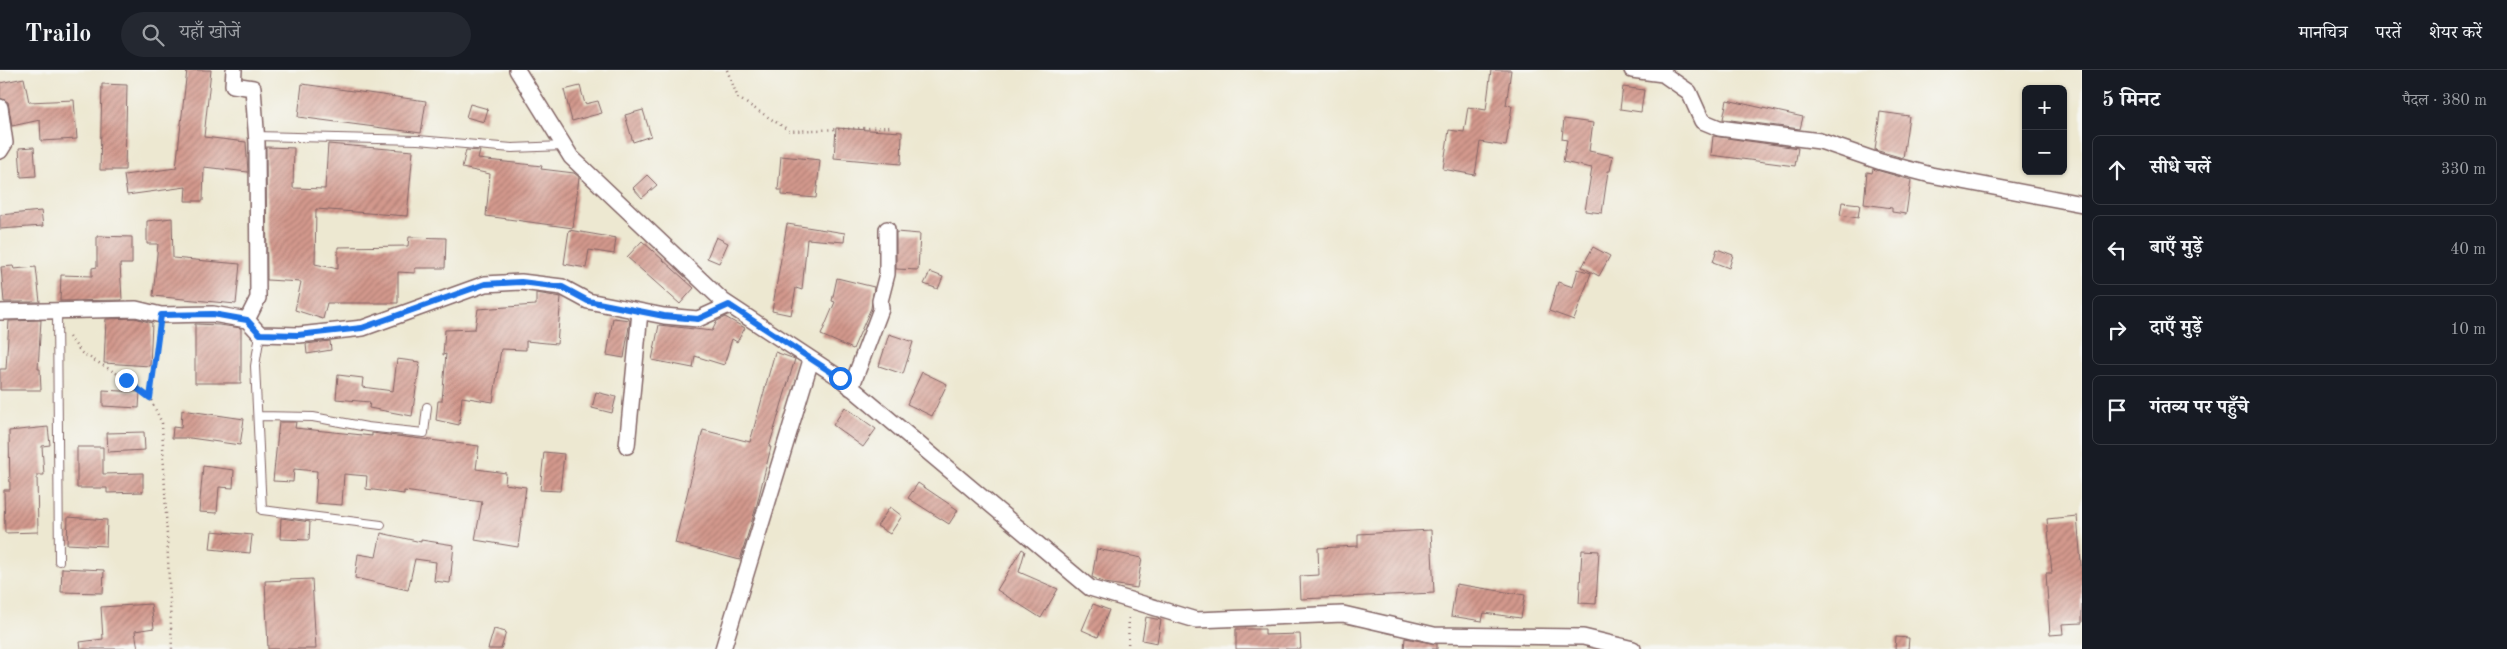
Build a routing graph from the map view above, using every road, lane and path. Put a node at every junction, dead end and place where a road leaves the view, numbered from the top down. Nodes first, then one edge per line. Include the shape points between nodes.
1 (234, 70) edge
2 (517, 70) edge
3 (727, 70) edge
4 (1632, 70) edge
5 (0, 107) edge
6 (892, 127) dead end
7 (256, 136) junction
8 (564, 146) junction
9 (0, 151) edge
10 (2082, 204) edge
11 (887, 229) dead end
12 (729, 305) junction
13 (57, 311) junction
14 (0, 312) edge
15 (640, 312) junction
16 (161, 315) junction
17 (247, 320) junction
18 (66, 334) dead end
19 (260, 334) junction
20 (811, 360) junction
21 (851, 388) junction
22 (150, 398) junction
23 (427, 407) dead end
24 (259, 416) junction
25 (627, 446) dead end
26 (381, 524) dead end
27 (59, 561) dead end
28 (1129, 600) junction
29 (172, 649) edge
30 (723, 649) edge
31 (1128, 649) edge
32 (1633, 649) edge

1 - 7 street via 233,84 253,88
2 - 8 street
3 - 6 path via 738,98 790,131
4 - 10 street via 1663,74 1689,92 1702,121 1719,128 1820,141 1931,175
5 - 9 street via 5,143
7 - 8 lane via 418,140 512,148
7 - 17 street via 258,298
8 - 12 street via 571,157
11 - 21 street via 887,274 881,310
12 - 15 street via 698,319
12 - 20 street
13 - 14 street
13 - 16 street via 136,309
13 - 27 lane
15 - 19 street via 588,301 562,287 521,282 485,284 362,328 298,335
15 - 25 street
16 - 17 street via 213,314
16 - 22 path
17 - 19 street
18 - 22 path via 82,353
19 - 24 lane via 255,366
20 - 21 street
20 - 30 street
21 - 28 street via 1090,588
22 - 29 path via 162,423
23 - 24 lane via 424,433 313,417
24 - 26 lane via 262,510
28 - 31 path
28 - 32 street via 1196,620 1343,614 1434,635 1583,637

